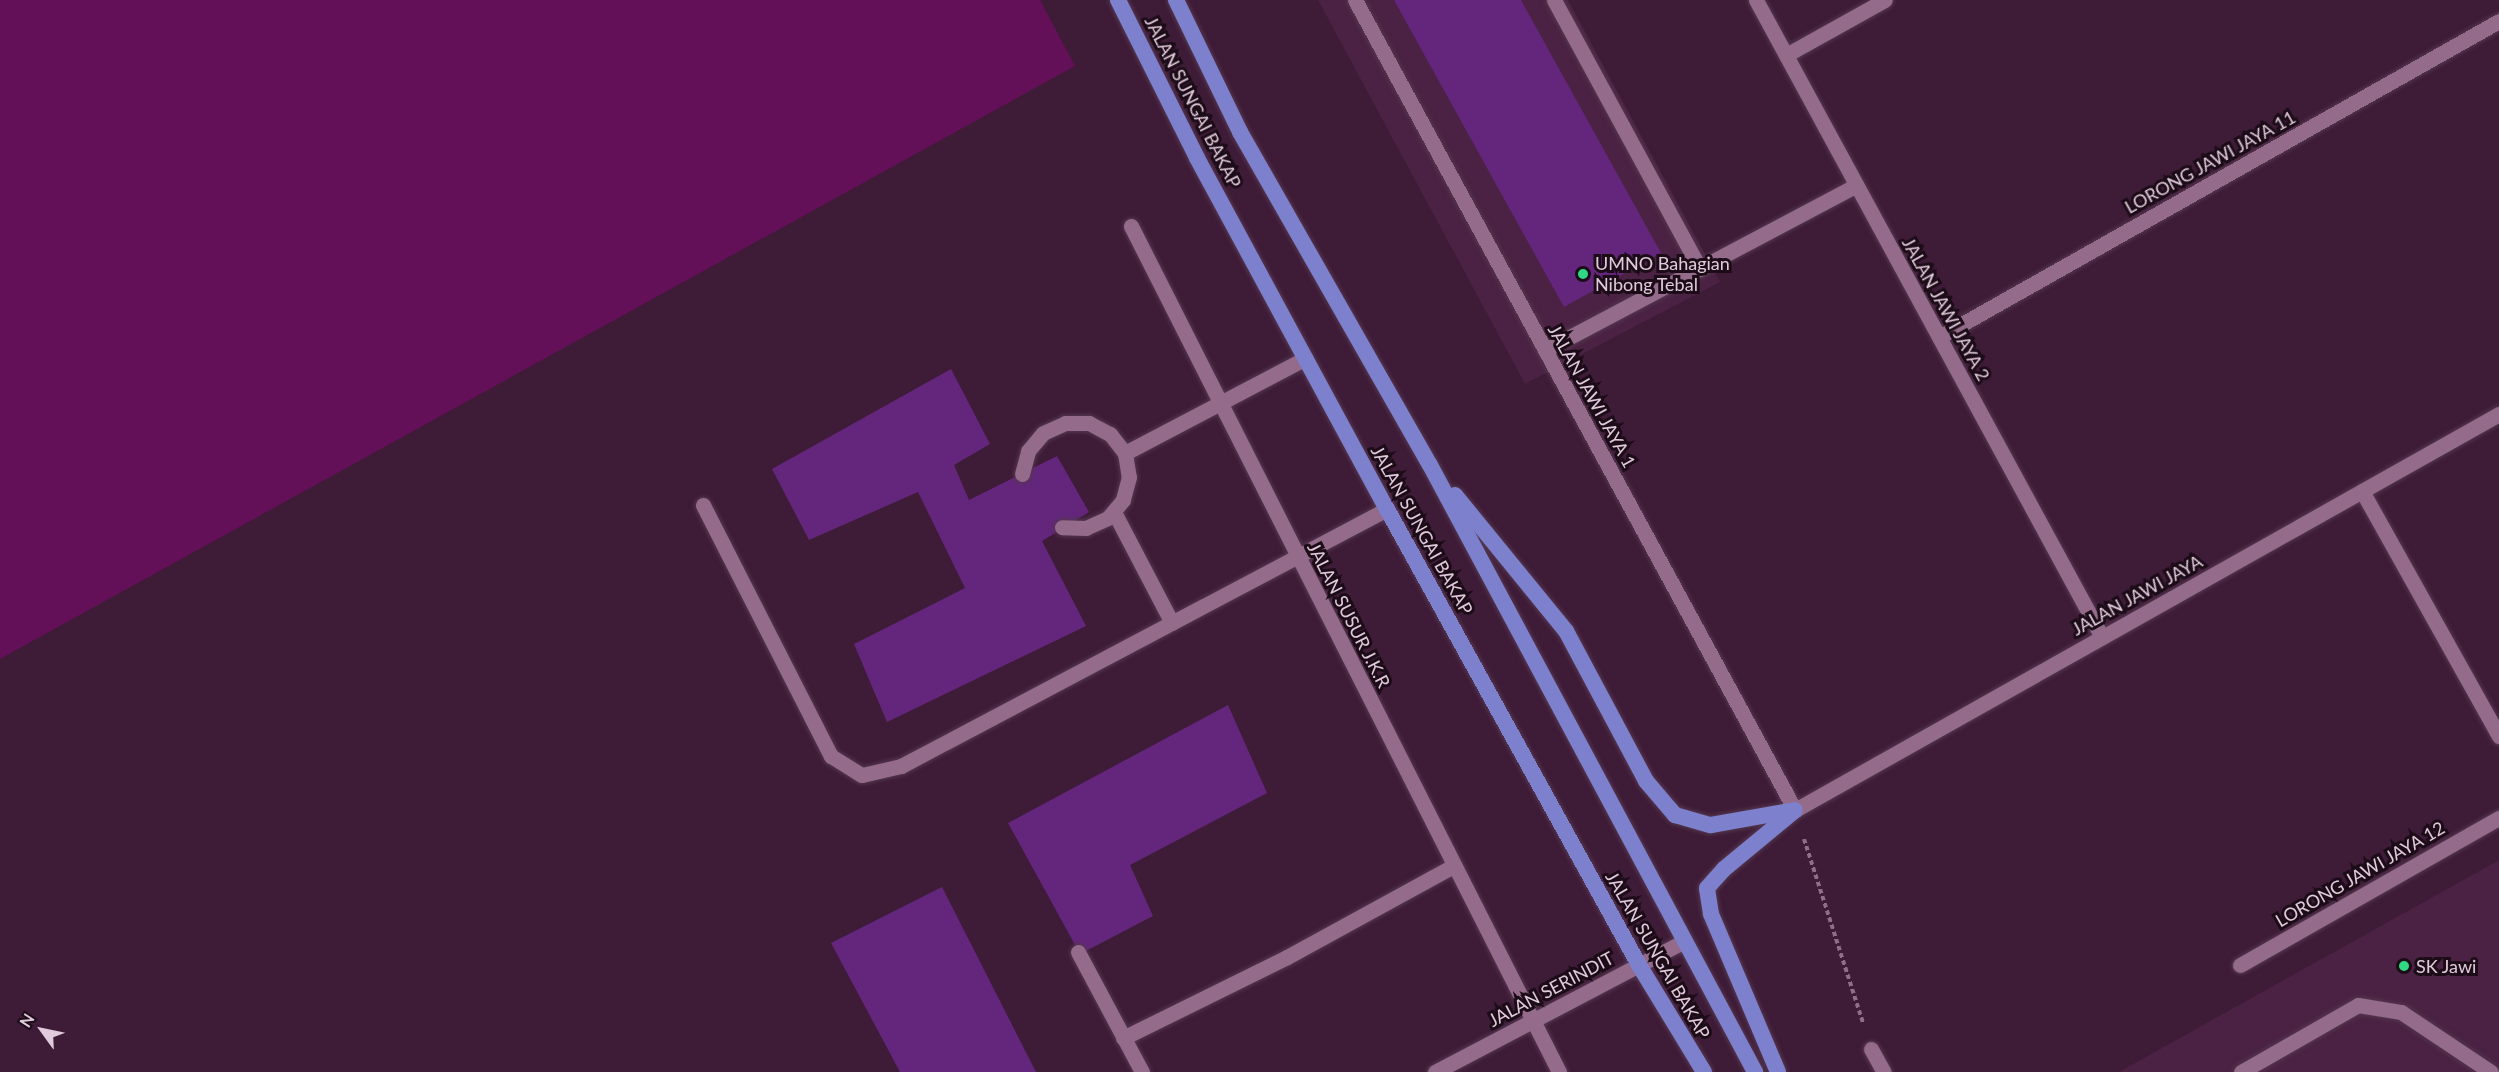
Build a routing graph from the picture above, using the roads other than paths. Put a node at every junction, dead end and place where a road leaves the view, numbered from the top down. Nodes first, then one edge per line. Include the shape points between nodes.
1 (1118, 0) edge
2 (1176, 0) edge
3 (1355, 0) edge
4 (1554, 0) edge
5 (1756, 0) edge
6 (1885, 0) edge
7 (2499, 21) edge
8 (1786, 55) junction
9 (1856, 185) junction
10 (1131, 226) dead end
11 (1700, 269) junction
12 (1939, 338) junction
13 (1545, 350) junction
14 (1306, 358) junction
15 (1220, 403) junction
16 (2499, 414) edge
17 (1125, 453) junction
18 (1430, 465) junction
19 (1022, 474) dead end
20 (2362, 491) junction
21 (703, 505) dead end
22 (1387, 509) junction
23 (1114, 512) junction
24 (1062, 527) dead end
25 (1298, 556) junction
26 (1172, 623) junction
27 (2102, 637) junction
28 (2499, 736) edge
29 (1795, 810) junction
30 (2499, 818) edge
31 (1453, 866) junction
32 (1685, 941) junction
33 (1078, 952) dead end
34 (1639, 965) junction
35 (2240, 965) dead end
36 (1531, 1021) junction
37 (1123, 1038) junction
38 (1871, 1049) road end
39 (1142, 1072) edge
40 (1435, 1072) edge
41 (1559, 1072) edge
42 (1704, 1072) edge
43 (1755, 1072) edge
44 (1778, 1072) edge
45 (1884, 1072) edge
46 (2241, 1072) edge
47 (2491, 1072) edge

1 - 14 highway, JALAN SUNGAI BAKAP via 1197,158
2 - 18 highway, JALAN SUNGAI BAKAP via 1240,132
3 - 13 street, JALAN JAWI JAYA 1
4 - 11 street
5 - 8 street, JALAN JAWI JAYA 2
6 - 8 street
7 - 12 street, LORONG JAWI JAYA 11
8 - 9 street, JALAN JAWI JAYA 2
9 - 11 street
9 - 12 street, JALAN JAWI JAYA 2
10 - 15 street, JALAN SUSUR J.K.R
11 - 13 street
12 - 27 street, JALAN JAWI JAYA 2
13 - 29 street, JALAN JAWI JAYA 1
14 - 15 street
14 - 22 highway, JALAN SUNGAI BAKAP
15 - 17 street
15 - 25 street, JALAN SUSUR J.K.R
16 - 20 street, JALAN JAWI JAYA
17 - 19 street via 1110,434 1089,423 1065,423 1043,433 1028,451
17 - 23 street via 1130,477 1123,500
18 - 29 highway via 1566,632 1646,782 1675,814 1711,825
18 - 32 highway, JALAN SUNGAI BAKAP
20 - 27 street, JALAN JAWI JAYA
20 - 28 street
21 - 26 street via 831,756 862,775 901,766
22 - 25 street
22 - 34 highway, JALAN SUNGAI BAKAP
23 - 24 street via 1086,528
23 - 26 street
25 - 26 street
25 - 31 street, JALAN SUSUR J.K.R
27 - 29 street, JALAN JAWI JAYA
29 - 44 highway via 1707,888 1711,914
30 - 35 street, LORONG JAWI JAYA 12
31 - 36 street, JALAN SUSUR J.K.R
31 - 37 street via 1287,957
32 - 34 street, JALAN SERINDIT
32 - 43 highway, JALAN SUNGAI BAKAP
33 - 37 street
34 - 36 street, JALAN SERINDIT
34 - 42 highway, JALAN SUNGAI BAKAP
36 - 40 street, JALAN SERINDIT
36 - 41 street, JALAN SUSUR J.K.R
37 - 39 street
38 - 45 street
46 - 47 street via 2358,1005 2401,1012

